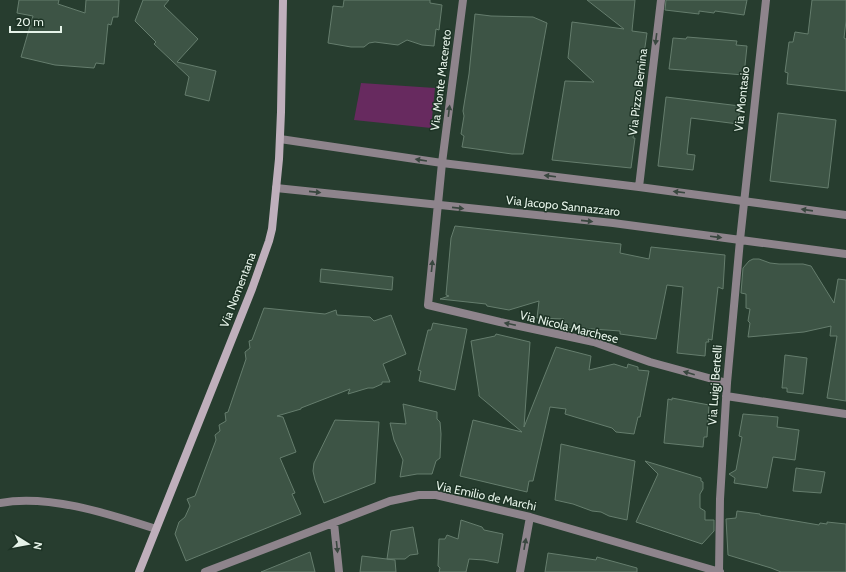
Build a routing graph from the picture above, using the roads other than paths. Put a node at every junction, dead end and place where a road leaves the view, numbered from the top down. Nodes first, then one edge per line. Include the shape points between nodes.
1 (283, 0) edge
2 (463, 0) edge
3 (661, 0) edge
4 (766, 0) edge
5 (280, 139) junction
6 (442, 163) junction
7 (640, 187) junction
8 (276, 188) junction
9 (744, 201) junction
10 (438, 206) junction
11 (846, 215) edge
12 (740, 240) junction
13 (846, 254) edge
14 (428, 305) joint
15 (727, 383) junction
16 (726, 396) junction
17 (846, 414) edge
18 (0, 503) edge
19 (530, 517) junction
20 (334, 523) junction
21 (156, 528) junction
22 (139, 572) edge
23 (205, 572) edge
24 (339, 572) edge
25 (520, 572) edge
26 (720, 572) edge

1 - 5 main road, Via Nomentana
6 -> 2 street, Via Monte Macereto
3 -> 7 street, Via Pizzo Bernina
4 - 9 street, Via Montasio
6 -> 5 street
5 - 8 main road, Via Nomentana
7 -> 6 street
6 - 10 street, Via Monte Macereto
9 -> 7 street
8 -> 10 street, Via Jacopo Sannazzaro
8 - 21 main road, Via Nomentana via 272,229 266,251
11 -> 9 street
9 - 12 street, Via Luigi Bertelli
10 -> 12 street, Via Jacopo Sannazzaro via 613,223
14 -> 10 street, Via Monte Macereto
12 - 13 street, Via Jacopo Sannazzaro
12 - 15 street, Via Luigi Bertelli
15 -> 14 street, Via Nicola Marchese via 650,362 594,342
15 - 16 street, Via Luigi Bertelli
16 - 17 street
16 - 26 street, Via Luigi Bertelli via 720,499
18 - 21 street via 37,500 51,502 92,510
19 - 20 street, Via Emilio de Marchi via 436,495 419,495 390,501
25 -> 19 street
19 - 26 street, Via Emilio de Marchi
20 - 23 street, Via Emilio de Marchi
20 -> 24 street
21 - 22 main road, Via Nomentana

